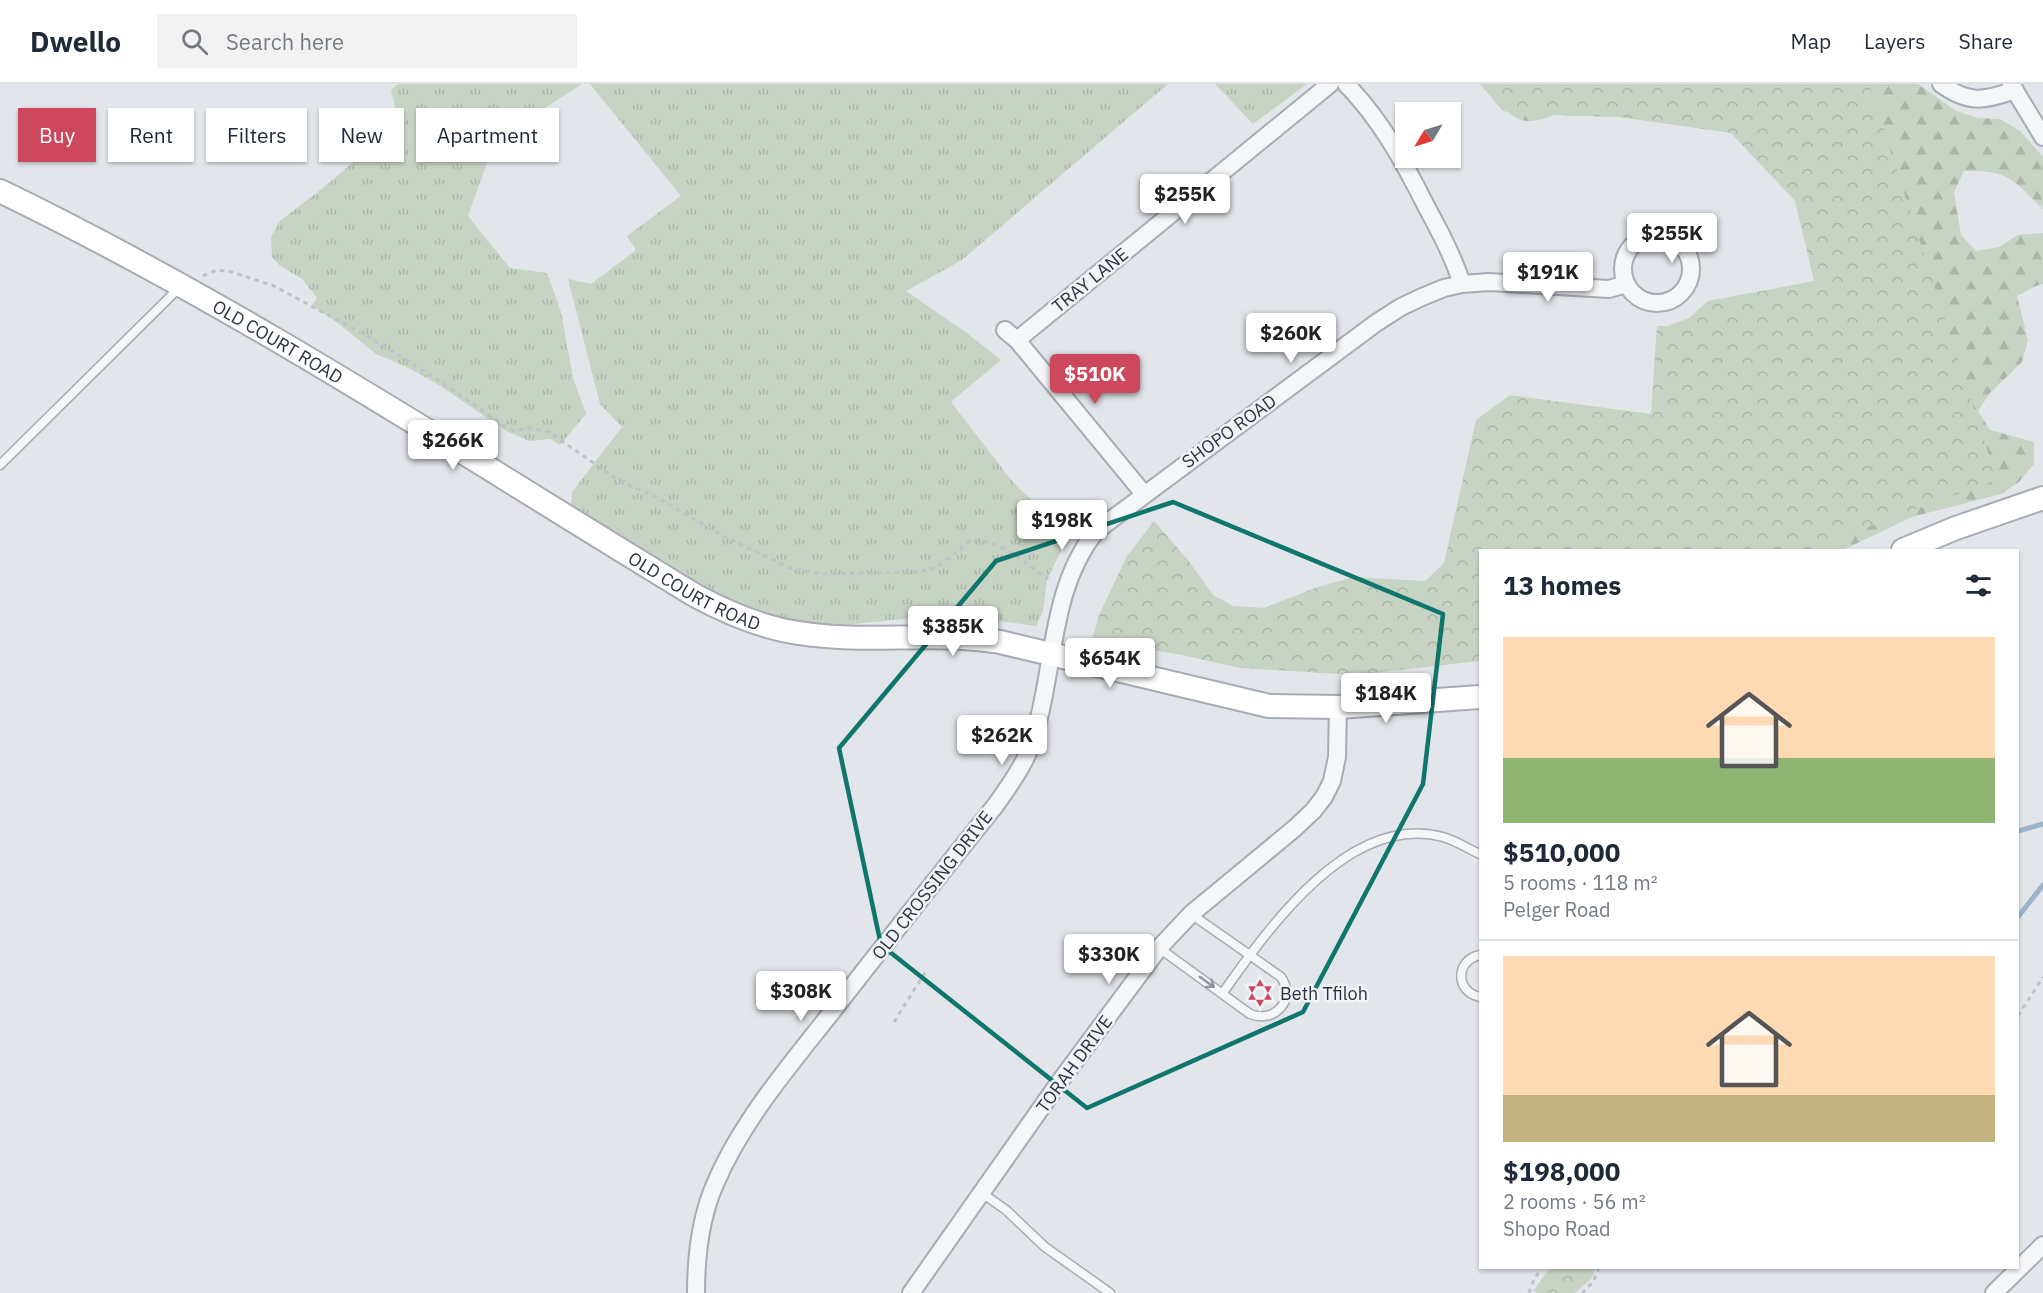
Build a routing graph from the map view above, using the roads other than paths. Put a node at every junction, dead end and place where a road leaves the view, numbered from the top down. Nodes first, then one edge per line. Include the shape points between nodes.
1 (1330, 84) edge
2 (1346, 84) edge
3 (1941, 84) edge
4 (2013, 87) edge
5 (2043, 137) edge
6 (0, 191) edge
7 (1462, 284) junction
8 (1626, 284) junction
9 (182, 285) junction
10 (0, 465) edge
11 (1144, 494) junction
12 (2043, 498) edge
13 (1905, 549) edge
14 (1051, 654) junction
15 (1479, 697) edge
16 (1338, 707) junction
17 (1479, 854) edge
18 (1191, 914) junction
19 (1159, 948) junction
20 (1250, 955) junction
21 (1479, 955) edge
22 (1222, 994) junction
23 (1479, 997) edge
24 (982, 1193) junction
25 (2043, 1245) edge
26 (2018, 1269) edge
27 (2019, 1269) edge
28 (696, 1293) edge
29 (911, 1293) edge
30 (1110, 1293) edge
31 (1994, 1293) edge

1 - 11 street, TRAY LANE via 1011,335
2 - 7 street via 1378,121 1400,155 1454,257
3 - 4 street via 1954,94 1972,99 1990,99
4 - 5 street
6 - 9 main road, OLD COURT ROAD
7 - 8 street, SHOPO ROAD via 1609,289
7 - 11 street, SHOPO ROAD via 1422,297 1376,323
8 - 8 street via 1624,260 1638,240 1662,236 1676,241 1690,261 1690,276 1684,290 1673,299 1659,303 1644,300
9 - 10 lane
9 - 14 main road, OLD COURT ROAD via 716,606 758,624 838,637 971,637
11 - 14 street, SHOPO ROAD via 1102,525 1084,546 1066,585
12 - 13 main road
14 - 16 main road, OLD COURT ROAD via 1269,706
14 - 28 street, OLD CROSSING DRIVE via 1036,728 1014,780 814,1034 731,1150 705,1215 698,1245
15 - 16 main road, OLD COURT ROAD
16 - 18 street, TORAH DRIVE via 1337,757 1324,797 1295,828
17 - 20 lane via 1442,836 1396,835 1380,840 1342,861 1310,887 1267,931
18 - 19 street, TORAH DRIVE
18 - 20 lane
19 -> 22 lane
19 - 24 street, TORAH DRIVE
20 - 22 lane
20 - 22 lane via 1281,977 1286,985 1285,1001 1269,1016 1258,1017
21 - 23 lane via 1463,964 1460,978 1466,990
24 - 29 street, TORAH DRIVE
24 - 30 lane via 1045,1247
25 - 27 street
26 - 31 street

